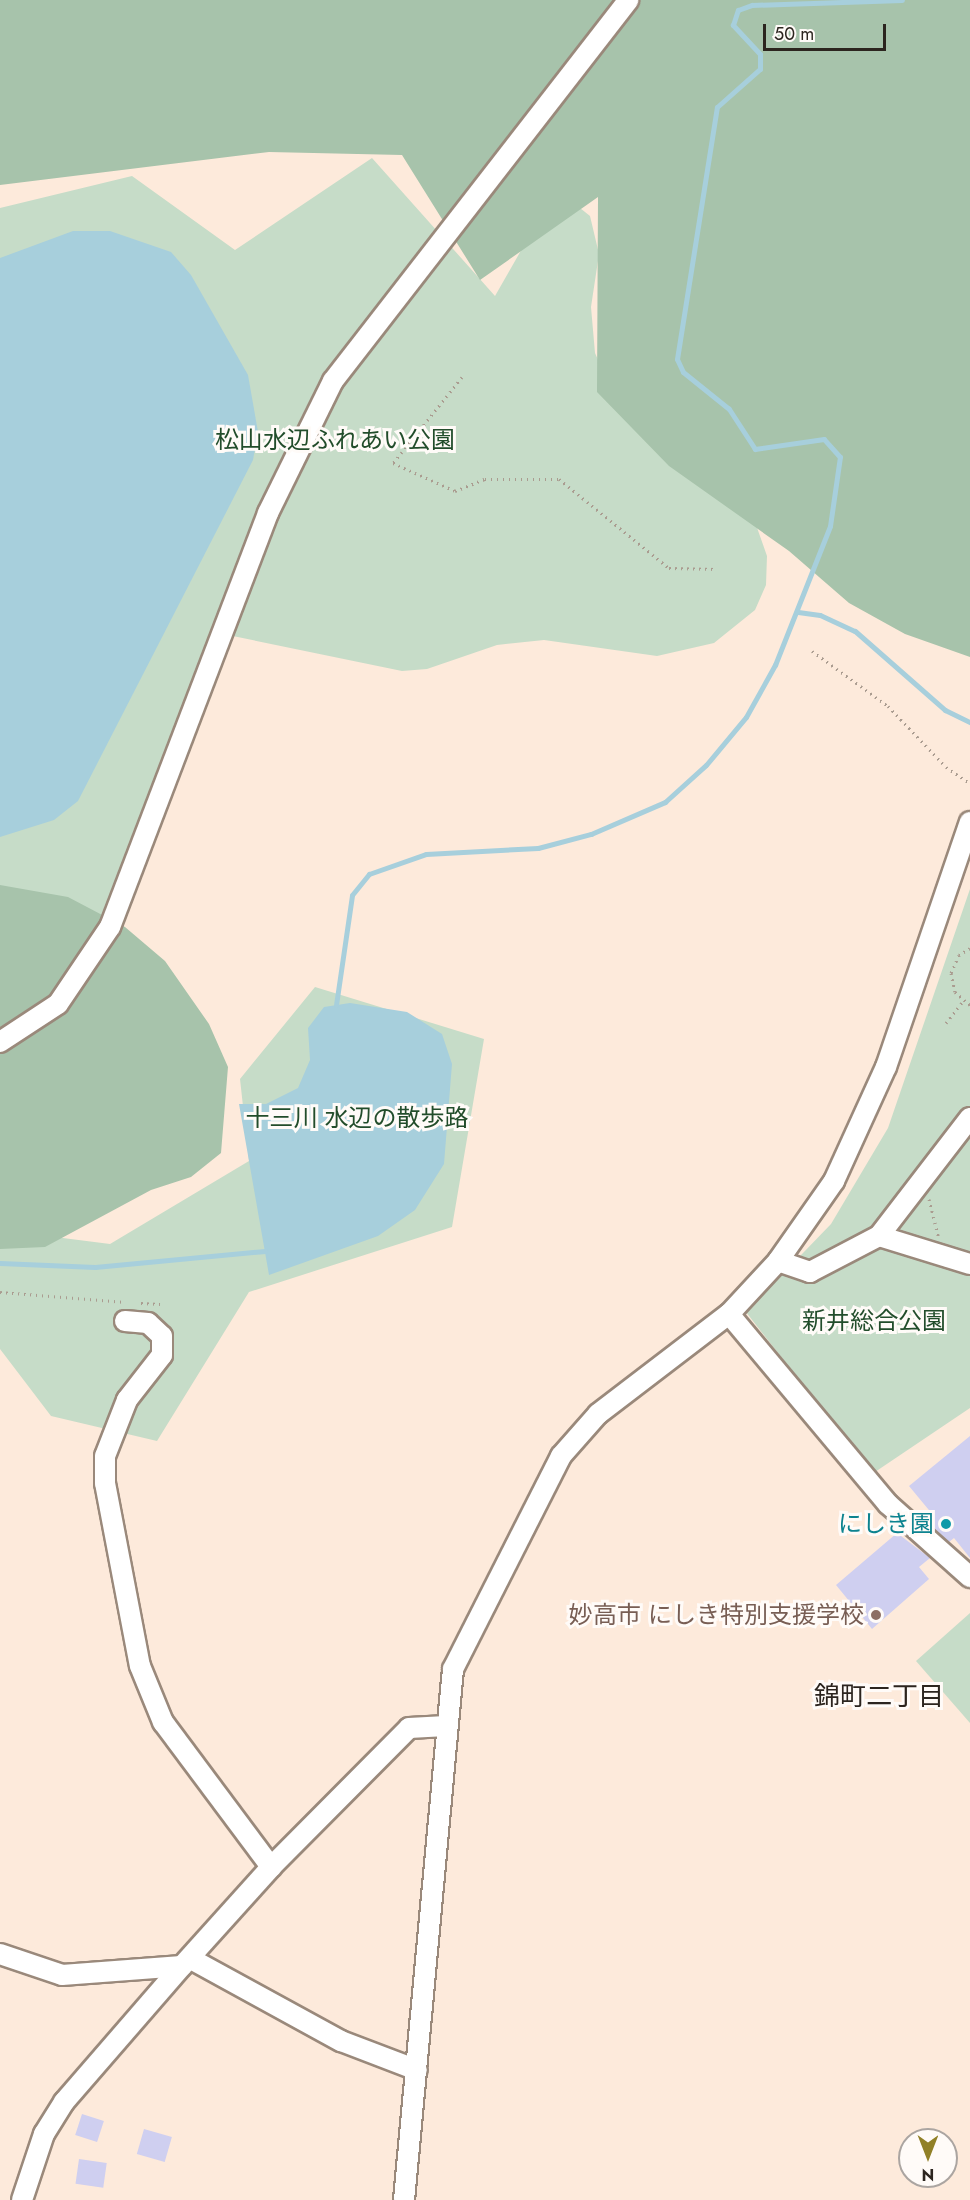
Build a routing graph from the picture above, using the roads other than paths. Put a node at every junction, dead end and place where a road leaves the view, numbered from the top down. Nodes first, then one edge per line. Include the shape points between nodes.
1 (629, 0) edge
2 (970, 822) edge
3 (0, 1042) edge
4 (970, 1118) edge
5 (879, 1236) junction
6 (778, 1261) junction
7 (970, 1264) edge
8 (729, 1314) junction
9 (125, 1321) dead end
10 (970, 1577) edge
11 (446, 1726) junction
12 (271, 1867) junction
13 (0, 1954) edge
14 (187, 1963) junction
15 (417, 2070) junction
16 (22, 2200) edge
17 (404, 2200) edge

1 - 3 street via 333,381 268,513 110,927 58,1004
2 - 6 street via 865,1119 834,1181
4 - 5 street via 926,1182
5 - 6 street via 810,1272
5 - 7 street
6 - 8 street
8 - 10 street via 888,1504
8 - 11 street via 598,1414 561,1456 476,1614 453,1668
9 - 12 street via 148,1323 162,1336 162,1355 127,1400 105,1456 105,1483 140,1666 163,1722
11 - 12 street via 409,1728
11 - 15 street
12 - 14 street
13 - 14 street via 62,1975
14 - 15 street via 341,2041
14 - 16 street via 64,2102 44,2134
15 - 17 street

